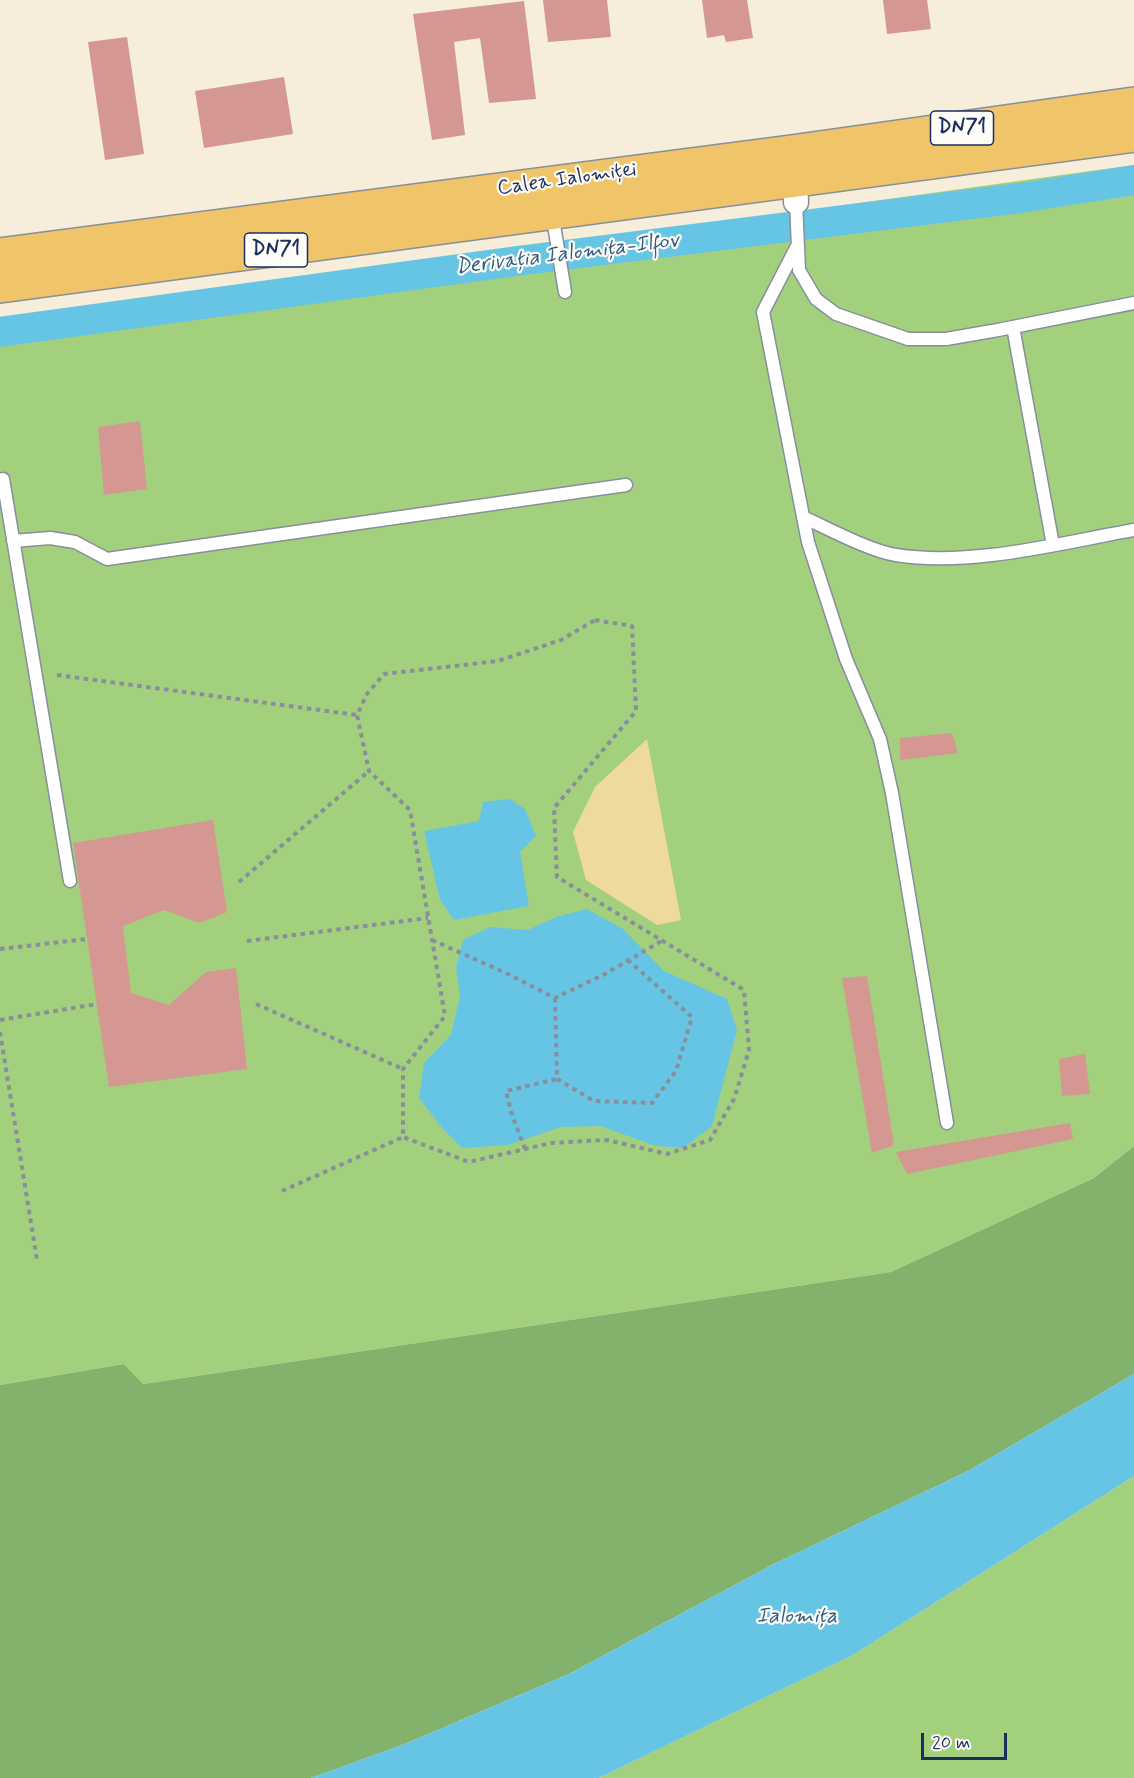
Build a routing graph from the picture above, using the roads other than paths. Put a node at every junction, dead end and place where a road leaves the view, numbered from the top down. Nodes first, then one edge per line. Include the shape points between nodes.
1 (1134, 104) edge
2 (1134, 135) edge
3 (794, 173) junction
4 (554, 225) junction
5 (797, 246) junction
6 (0, 255) edge
7 (0, 286) edge
8 (565, 292) dead end
9 (1134, 303) edge
10 (1013, 327) junction
11 (0, 480) edge
12 (626, 485) dead end
13 (803, 517) junction
14 (1134, 531) edge
15 (13, 541) junction
16 (1053, 545) junction
17 (70, 881) dead end
18 (947, 1123) dead end

1 - 3 main road, Calea Ialomiței / DN71
2 - 3 main road, Calea Ialomiței / DN71
3 - 4 main road, Calea Ialomiței / DN71
3 - 5 lane
3 - 6 main road, Calea Ialomiței / DN71
4 - 7 main road, Calea Ialomiței / DN71
4 - 8 lane
5 - 10 lane via 799,270 816,299 836,314 908,339 946,339
5 - 13 lane via 763,312
9 - 10 lane
10 - 16 lane
11 - 15 lane via 3,479
12 - 15 lane via 107,559 75,542 50,538
13 - 16 lane via 894,555 938,559
13 - 18 lane via 846,659 880,740
14 - 16 lane
15 - 17 lane

